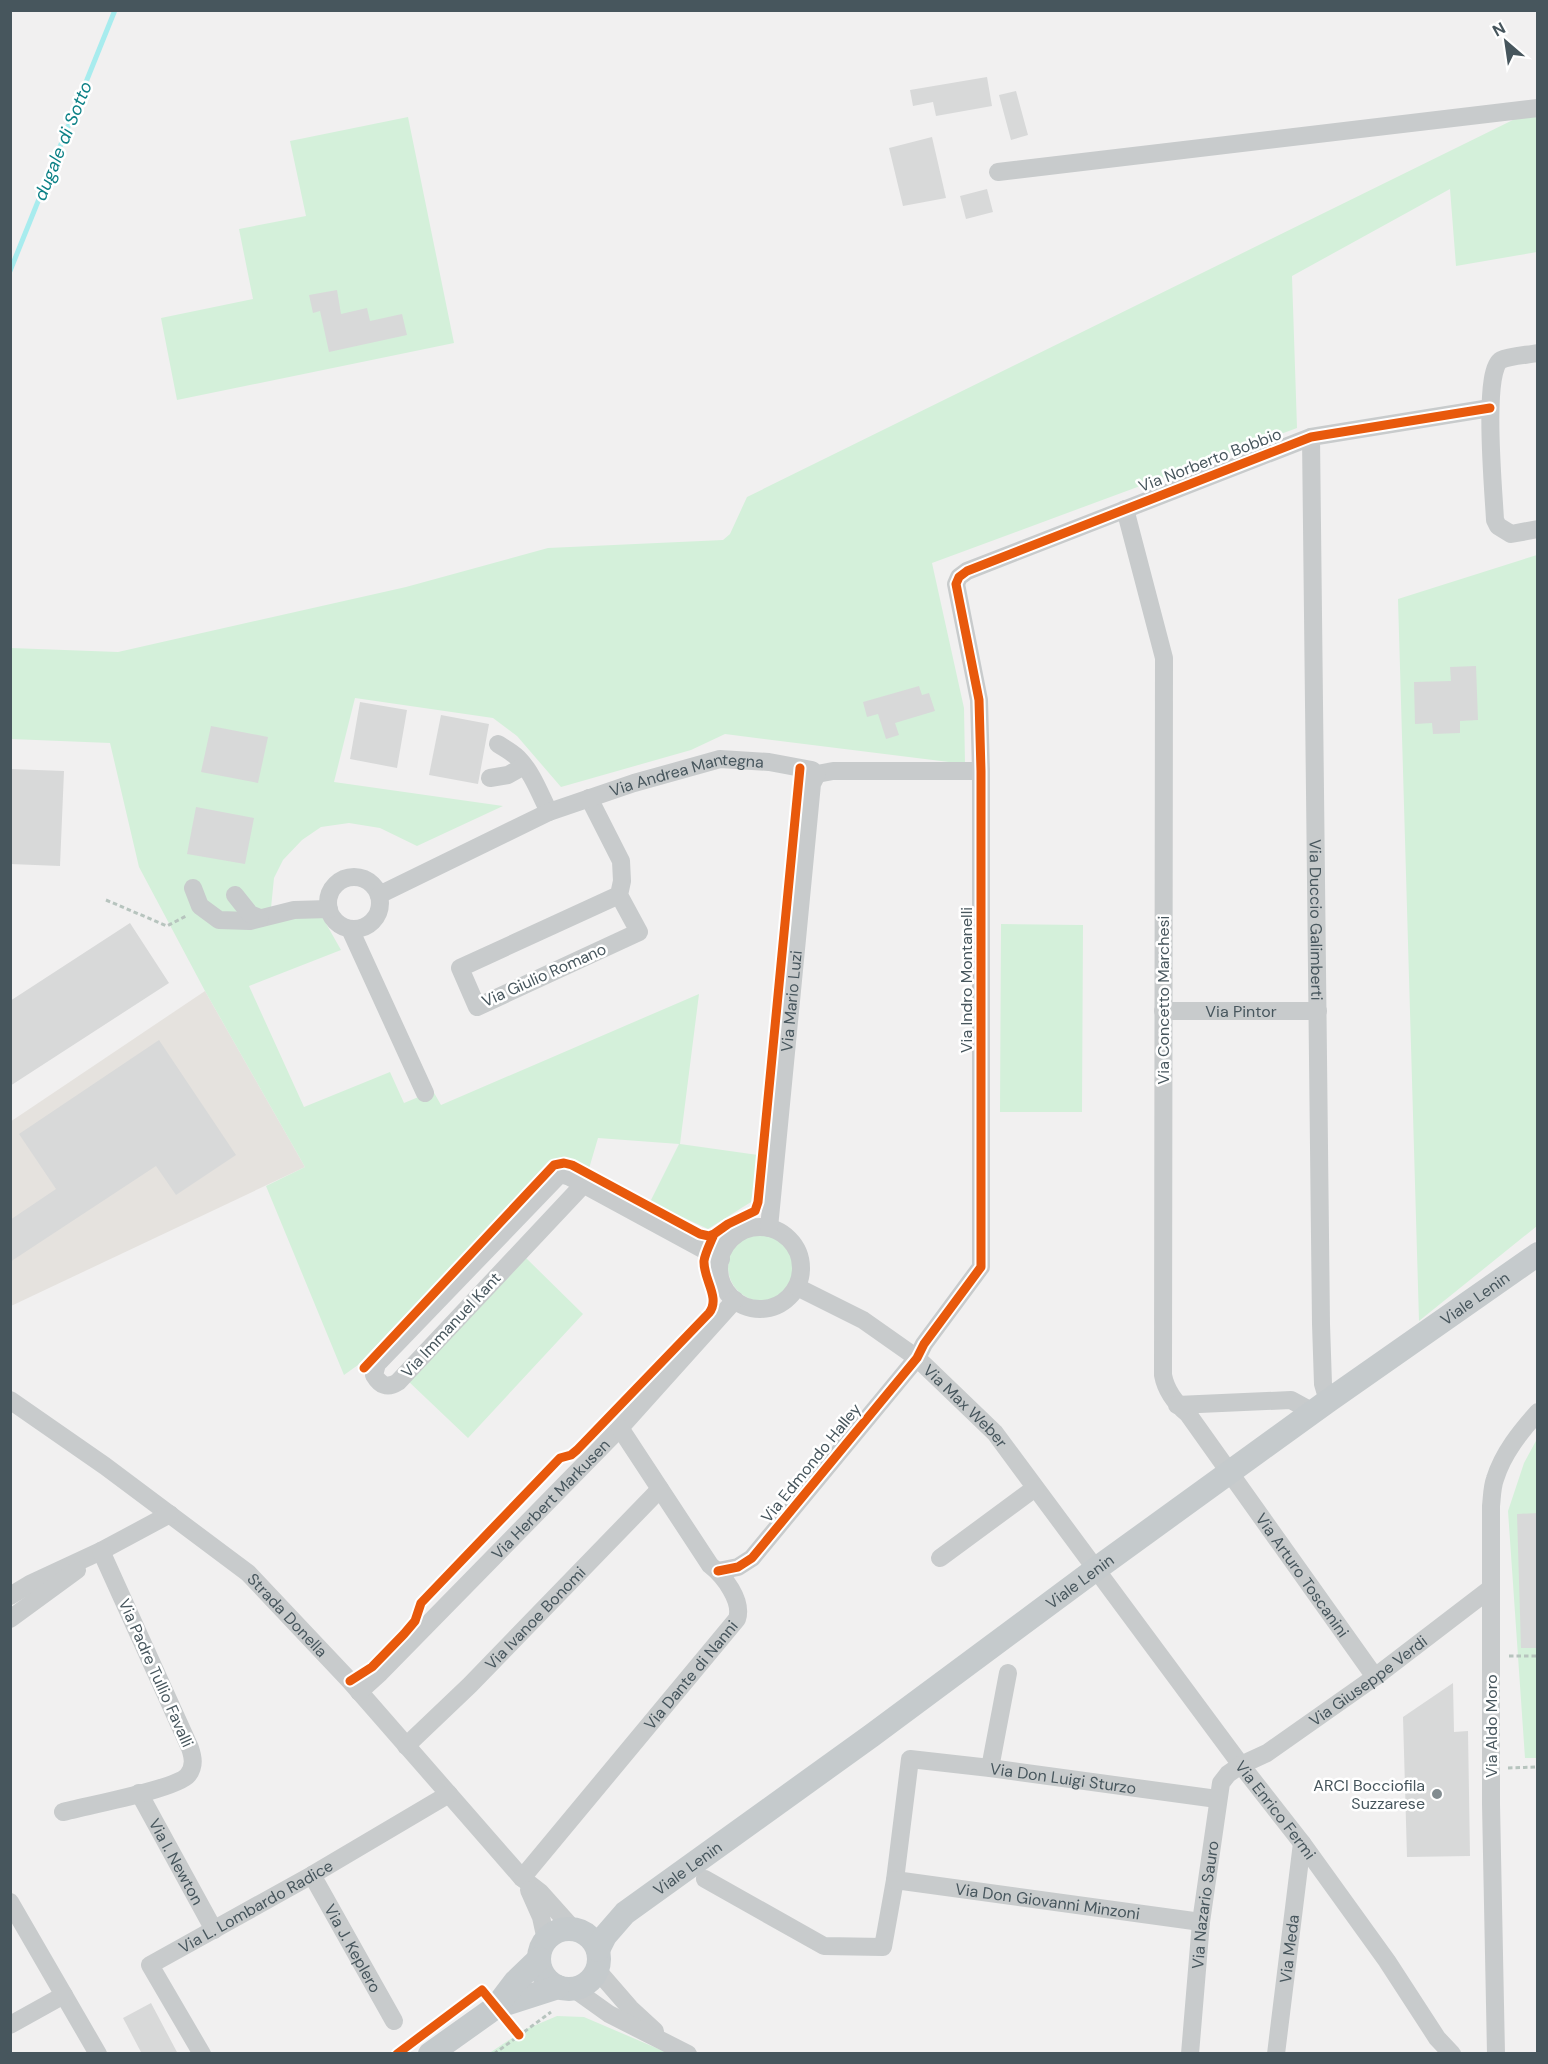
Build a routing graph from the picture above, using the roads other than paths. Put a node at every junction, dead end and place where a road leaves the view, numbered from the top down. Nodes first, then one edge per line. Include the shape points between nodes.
1 (1538, 108) edge
2 (998, 172) dead end
3 (1538, 353) edge
4 (1490, 408) junction
5 (1311, 437) junction
6 (1125, 509) junction
7 (1538, 529) edge
8 (956, 584) joint
9 (498, 744) dead end
10 (524, 766) junction
11 (981, 771) junction
12 (817, 774) junction
13 (490, 778) dead end
14 (589, 798) junction
15 (549, 812) junction
16 (194, 888) dead end
17 (235, 895) dead end
18 (379, 895) junction
19 (619, 895) junction
20 (329, 909) junction
21 (260, 918) junction
22 (350, 929) junction
23 (1163, 1011) junction
24 (1318, 1011) junction
25 (424, 1093) dead end
26 (583, 1185) junction
27 (769, 1228) junction
28 (1538, 1254) edge
29 (720, 1259) junction
30 (797, 1287) junction
31 (735, 1300) junction
32 (917, 1358) junction
33 (10, 1400) edge
34 (1177, 1405) junction
35 (1320, 1407) junction
36 (1538, 1412) edge
37 (620, 1428) junction
38 (1230, 1474) junction
39 (1035, 1488) junction
40 (660, 1489) junction
41 (170, 1514) junction
42 (101, 1551) junction
43 (940, 1558) dead end
44 (750, 1560) junction
45 (1096, 1569) junction
46 (718, 1571) junction
47 (1490, 1589) junction
48 (10, 1594) edge
49 (738, 1604) junction
50 (10, 1618) edge
51 (1008, 1673) dead end
52 (1375, 1677) junction
53 (359, 1692) junction
54 (406, 1746) junction
55 (1241, 1765) junction
56 (990, 1768) junction
57 (139, 1793) junction
58 (449, 1794) junction
59 (1218, 1799) junction
60 (63, 1812) dead end
61 (1302, 1843) junction
62 (312, 1875) junction
63 (522, 1878) junction
64 (705, 1879) dead end
65 (895, 1880) junction
66 (10, 1902) edge
67 (1202, 1922) junction
68 (214, 1930) junction
69 (588, 1946) junction
70 (543, 1950) junction
71 (566, 1988) junction
72 (64, 1995) junction
73 (495, 2007) junction
74 (394, 2021) dead end
75 (10, 2025) edge
76 (669, 2044) junction
77 (98, 2054) edge
78 (202, 2054) edge
79 (430, 2054) edge
80 (688, 2054) edge
81 (1190, 2054) edge
82 (1276, 2054) edge
83 (1452, 2054) edge
84 (1496, 2054) edge

1 - 2 street
3 - 4 street via 1501,360 1494,367
4 - 5 street, Via Norberto Bobbio
4 - 7 street via 1495,520 1511,534
5 - 6 street, Via Norberto Bobbio
5 - 24 street, Via Duccio Galimberti
6 - 8 street, Via Norberto Bobbio via 967,571
6 - 23 street, Via Concetto Marchesi via 1164,658
8 - 11 street, Via Indro Montanelli via 979,700
9 - 10 street
10 - 13 street via 508,775
10 - 15 street
11 - 12 street, Via Andrea Mantegna
11 - 32 street, Via Indro Montanelli via 981,1267
12 - 14 street, Via Andrea Mantegna via 769,762 720,759
12 - 27 street, Via Mario Luzi via 812,784
14 - 15 street, Via Andrea Mantegna
14 - 19 street via 621,861
15 - 18 street, Via Andrea Mantegna
16 - 21 street via 200,906 219,920
17 - 21 street via 250,914
18 - 20 street via 370,883 348,878 334,886
18 - 22 street via 376,917 364,927
19 - 19 street, Via Giulio Romano via 639,932 477,1007 460,968
20 - 21 street via 294,910
20 - 22 street via 336,922
22 - 25 street
23 - 24 street, Via Pintor
23 - 34 street, Via Concetto Marchesi via 1162,1375
24 - 35 street, Via Duccio Galimberti via 1323,1384
26 - 26 street, Via Immanuel Kant via 565,1175 555,1178 377,1364 377,1380 388,1386 398,1382
26 - 29 street, Via Immanuel Kant
27 - 29 street via 743,1231 732,1238
27 - 30 street via 781,1232 798,1250 801,1275
28 - 35 main road, Viale Lenin
29 - 31 street via 722,1282
30 - 31 street via 790,1297 769,1308 757,1309
30 - 32 street, Via Max Weber via 862,1320
31 - 37 street, Via Herbert Markusen
32 - 39 street, Via Max Weber via 985,1421
32 - 44 street, Via Edmondo Halley
33 - 41 street, Strada Donella
34 - 35 street via 1291,1400
34 - 38 street, Via Concetto Marchesi via 1188,1414
35 - 38 main road, Viale Lenin
36 - 47 street, Via Aldo Moro via 1520,1431 1495,1479
37 - 40 street, Via Dante di Nanni
37 - 53 street, Via Herbert Markusen
38 - 45 main road, Viale Lenin
38 - 52 street, Via Arturo Toscanini
39 - 43 street
39 - 45 street, Via Max Weber
40 - 46 street, Via Dante di Nanni via 710,1565
40 - 54 street, Via Ivanoe Bonomi
41 - 42 street
41 - 53 street, Strada Donella via 248,1573
42 - 48 street
42 - 50 street
42 - 57 street, Via Padre Tullio Favalli via 194,1758 189,1774 180,1782
44 - 46 street
44 - 49 street
45 - 55 street, Via Enrico Fermi
45 - 69 main road, Viale Lenin via 625,1913 605,1936
46 - 49 street, Via Dante di Nanni
47 - 52 street, Via Giuseppe Verdi
47 - 84 street, Via Aldo Moro
49 - 63 street, Via Dante di Nanni via 737,1619
51 - 56 street
52 - 55 street, Via Giuseppe Verdi via 1267,1753
53 - 54 street, Strada Donella
54 - 58 street, Strada Donella
55 - 59 street, Via Nazario Sauro via 1221,1783
55 - 61 street, Via Enrico Fermi
56 - 59 street, Via Don Luigi Sturzo
56 - 65 street, Via Don Luigi Sturzo via 910,1759
57 - 60 street, Via Padre Tullio Favalli
57 - 68 street, Via I. Newton
58 - 62 street, Via L. Lombardo Radice
58 - 63 street, Strada Donella
59 - 67 street, Via Nazario Sauro
61 - 82 street, Via Meda
61 - 83 street, Via Enrico Fermi
62 - 68 street, Via L. Lombardo Radice
62 - 74 street, Via J. Keplero
63 - 69 street via 540,1892
63 - 70 street via 537,1906
64 - 65 street via 824,1946 883,1947
65 - 67 street, Via Don Giovanni Minzoni
66 - 72 street
67 - 81 street, Via Nazario Sauro
68 - 78 street, Via L. Lombardo Radice via 150,1965
69 - 70 main road, Viale Lenin via 564,1930 554,1934
69 - 71 main road, Viale Lenin via 588,1983
69 - 76 street via 630,2008
70 - 71 main road via 544,1976
70 - 73 main road, Viale Lenin
71 - 73 main road, Viale Lenin
71 - 76 street
72 - 75 street
72 - 77 street
73 - 79 main road, Viale Lenin
76 - 80 street

